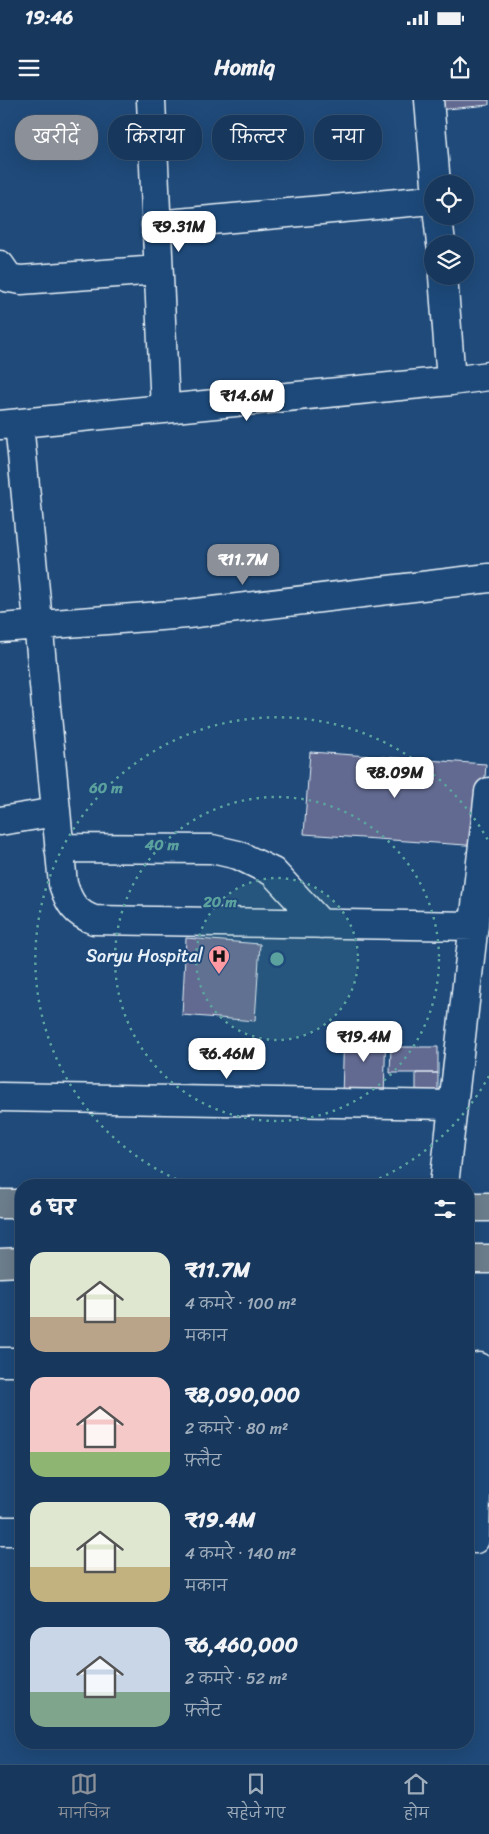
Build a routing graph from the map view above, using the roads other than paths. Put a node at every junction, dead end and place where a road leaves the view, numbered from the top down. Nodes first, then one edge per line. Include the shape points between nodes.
1 (150, 100) edge
2 (429, 100) edge
3 (435, 175) edge
4 (424, 201) edge
5 (156, 225) junction
6 (0, 265) edge
7 (158, 270) junction
8 (444, 285) edge
9 (489, 376) edge
10 (451, 382) junction
11 (165, 409) junction
12 (10, 424) edge
13 (489, 578) edge
14 (38, 625) junction
15 (0, 628) edge
16 (489, 792) edge
17 (56, 812) junction
18 (0, 821) edge
19 (59, 848) junction
20 (321, 924) junction
21 (474, 926) junction
22 (0, 1097) edge
23 (453, 1105) junction
24 (445, 1179) edge
25 (0, 1204) edge
26 (15, 1204) edge
27 (474, 1207) edge
28 (489, 1207) edge
29 (474, 1258) edge
30 (489, 1259) edge
31 (15, 1262) edge
32 (0, 1263) edge
33 (0, 1362) edge
34 (15, 1362) edge
35 (478, 1367) edge
36 (0, 1531) edge
37 (15, 1531) edge
38 (475, 1539) dead end

1 - 5 street
2 - 3 street
4 - 5 street
5 - 7 street
6 - 7 street via 9,278 21,280
7 - 11 street
8 - 10 street
9 - 10 street
10 - 11 street
11 - 12 street
12 - 14 street
13 - 14 street via 187,614
14 - 15 street
14 - 17 street
16 - 21 street
17 - 18 street
17 - 19 street
19 - 20 street via 212,850 238,855 273,872
19 - 20 street via 63,884 70,903 81,915 94,920
20 - 21 street
21 - 23 street
22 - 23 street
23 - 24 street
25 - 26 highway
27 - 28 highway
29 - 30 highway
31 - 32 highway
33 - 34 street
35 - 38 street
36 - 37 street

